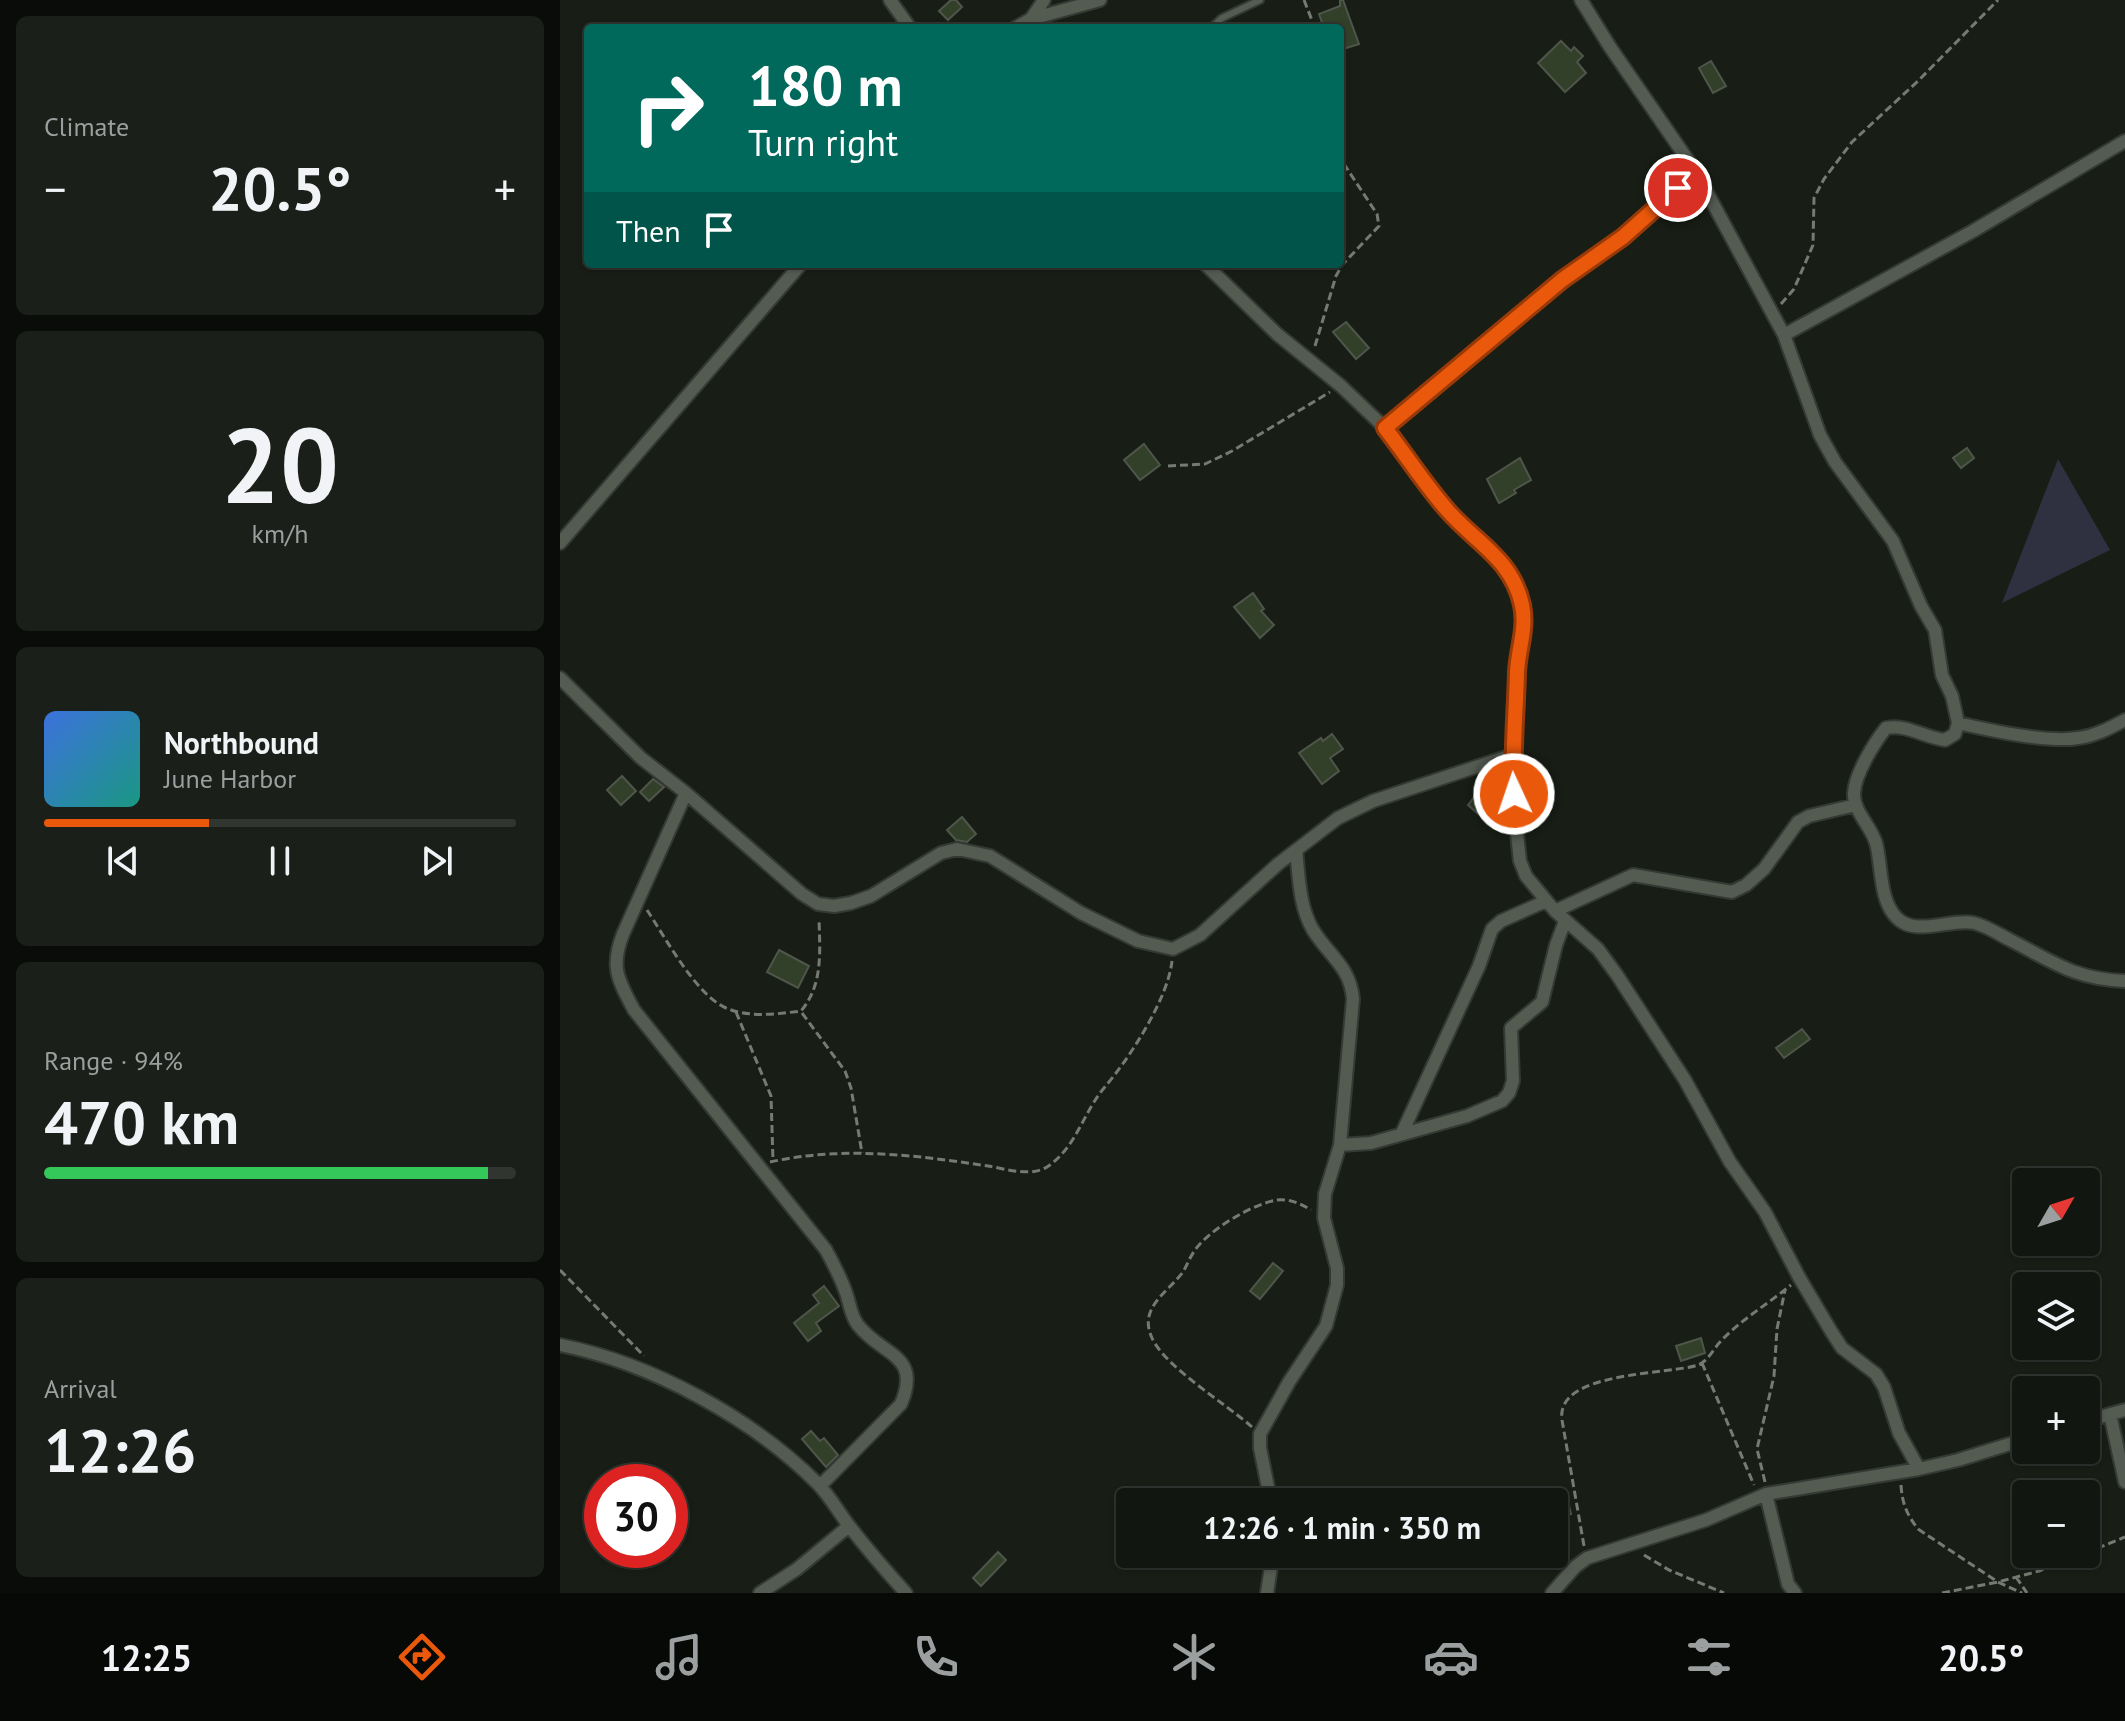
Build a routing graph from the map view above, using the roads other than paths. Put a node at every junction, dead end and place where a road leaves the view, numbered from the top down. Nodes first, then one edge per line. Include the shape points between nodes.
1 (890, 0) edge
2 (1044, 0) edge
3 (1100, 0) edge
4 (1260, 0) edge
5 (1581, 0) edge
6 (907, 24) edge
7 (1023, 24) edge
8 (1215, 24) edge
9 (2125, 141) edge
10 (1696, 172) junction
11 (798, 268) edge
12 (1209, 268) edge
13 (1784, 335) junction
14 (1385, 428) junction
15 (560, 543) edge
16 (560, 678) edge
17 (2125, 720) edge
18 (1958, 723) junction
19 (1512, 755) junction
20 (686, 793) junction
21 (1856, 805) junction
22 (1296, 850) junction
23 (1550, 906) junction
24 (1565, 921) junction
25 (2125, 981) edge
26 (1402, 1133) junction
27 (1340, 1145) junction
28 (560, 1345) edge
29 (2125, 1410) edge
30 (2110, 1414) junction
31 (2100, 1417) edge
32 (2012, 1443) edge
33 (1919, 1469) junction
34 (2125, 1482) edge
35 (820, 1486) junction
36 (1268, 1488) edge
37 (1762, 1495) junction
38 (849, 1526) junction
39 (1271, 1568) edge
40 (760, 1593) edge
41 (906, 1593) edge
42 (1267, 1593) edge
43 (1552, 1593) edge
44 (1795, 1593) edge

1 - 6 street
2 - 7 street
3 - 7 street
4 - 8 lane
5 - 10 street
9 - 13 street
10 - 13 street
10 - 14 street
11 - 15 street
12 - 14 street
13 - 18 street via 1820,435 1893,541 1935,630 1942,675
14 - 19 street via 1432,492 1489,547 1516,586 1524,637
16 - 20 street via 641,758
17 - 18 street via 2076,739
18 - 21 street via 1955,734 1945,740 1899,725 1886,728 1857,781
19 - 22 street via 1373,801 1338,818
19 - 23 street via 1520,861
20 - 22 street via 818,904 834,906 871,896 941,853 957,849 990,856 1081,913 1138,941 1173,949 1200,935
20 - 35 street via 615,954 616,973 634,1010 826,1250 857,1324 893,1353 908,1375 901,1404
21 - 23 street via 1798,822 1764,869 1732,892 1633,875
21 - 25 street via 1876,841 1887,898 1899,921 1972,922 2072,973
22 - 27 street via 1302,906 1352,983
23 - 24 street
23 - 26 street via 1501,921 1492,929
24 - 26 street via 1542,1002 1511,1028 1509,1093 1490,1108
24 - 33 street via 1598,949 1647,1020 1842,1348 1876,1374
26 - 27 street
27 - 36 street via 1325,1194 1324,1218 1337,1277 1326,1326 1260,1434
28 - 35 street via 662,1378 763,1439
29 - 30 street
30 - 31 street
30 - 34 street
32 - 33 street
33 - 37 street
35 - 38 street
37 - 43 street via 1706,1520 1587,1558
37 - 44 street
38 - 40 street
38 - 41 street
39 - 42 street

